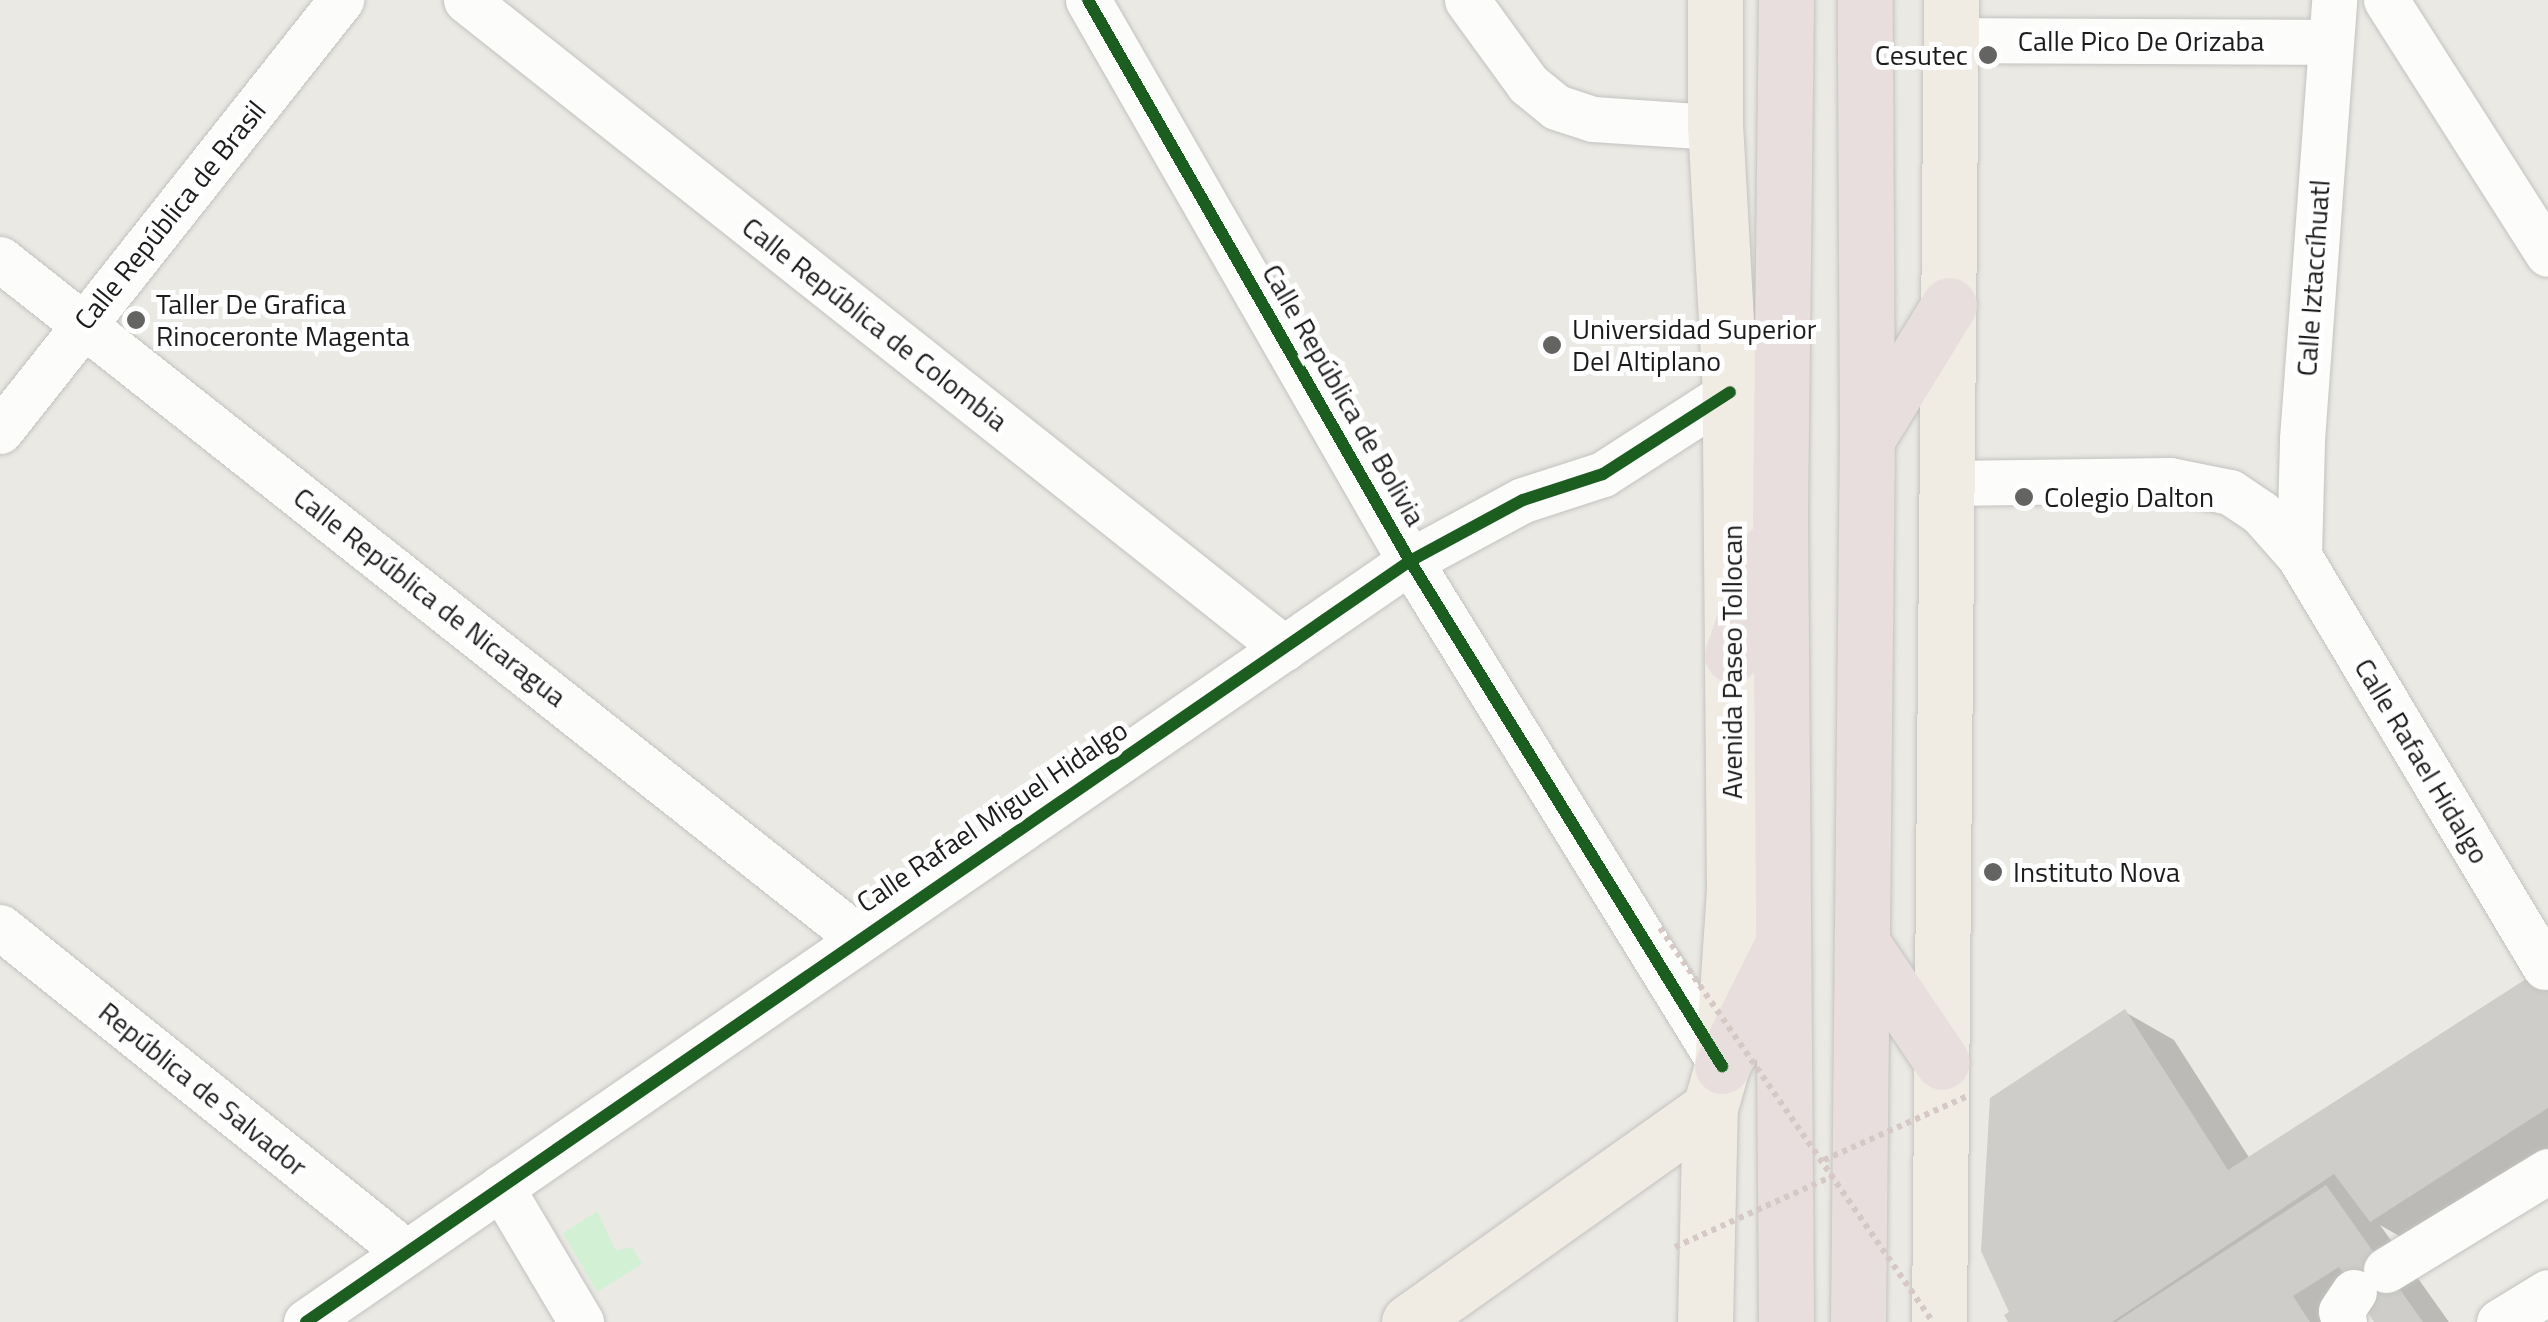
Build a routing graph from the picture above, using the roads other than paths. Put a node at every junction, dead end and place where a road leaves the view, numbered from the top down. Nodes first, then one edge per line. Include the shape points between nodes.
1 (341, 0) edge
2 (466, 0) edge
3 (1088, 0) edge
4 (1467, 0) edge
5 (1715, 0) edge
6 (1786, 0) edge
7 (1865, 0) edge
8 (2386, 0) edge
9 (1951, 20) edge
10 (2332, 21) edge
11 (1715, 126) junction
12 (2548, 254) edge
13 (0, 259) edge
14 (1949, 305) junction
15 (84, 323) junction
16 (1730, 392) junction
17 (0, 431) edge
18 (1867, 439) junction
19 (1948, 483) junction
20 (1780, 516) junction
21 (2299, 556) junction
22 (1410, 560) junction
23 (1284, 648) junction
24 (1732, 655) junction
25 (0, 927) edge
26 (1786, 937) junction
27 (858, 938) junction
28 (1862, 943) junction
29 (2545, 966) dead end
30 (1955, 1079) junction
31 (1714, 1104) junction
32 (2548, 1171) edge
33 (501, 1187) junction
34 (406, 1252) junction
35 (2548, 1292) edge
36 (2362, 1295) edge
37 (306, 1322) edge
38 (581, 1322) edge
39 (1410, 1322) edge
40 (1465, 1322) edge
41 (1705, 1322) edge
42 (1786, 1322) edge
43 (1858, 1322) edge
44 (1936, 1322) edge
45 (2500, 1322) edge

1 - 15 street, Calle República de Brasil
2 - 23 street, Calle República de Colombia
3 - 22 street, Calle República de Bolivia
4 - 11 street via 1528,84 1556,107 1593,119
5 - 11 main road, Avenida Paseo Tollocan
6 - 20 highway, Avenida Paseo Tollocan
7 - 18 highway
8 - 12 street
9 - 10 street, Calle Pico De Orizaba
9 - 14 main road
10 - 21 street, Calle Iztaccíhuatl
11 - 16 main road, Avenida Paseo Tollocan
13 - 15 street, Calle República de Nicaragua
14 - 18 highway
14 - 19 main road
15 - 17 street, Calle República de Brasil
15 - 27 street, Calle República de Nicaragua
16 - 22 street, Calle Rafael Miguel Hidalgo via 1602,474 1523,500
16 - 24 main road, Avenida Paseo Tollocan
18 - 28 highway
19 - 21 street via 2170,480 2230,492 2262,512
19 - 30 main road
20 - 24 highway
20 - 26 highway, Avenida Paseo Tollocan
21 - 29 street, Calle Rafael Hidalgo
22 - 23 street, Calle Rafael Miguel Hidalgo
22 - 31 street, Calle República de Bolivia
23 - 27 street, Calle Rafael Miguel Hidalgo
24 - 31 main road, Avenida Paseo Tollocan via 1734,890
25 - 34 street, República de Salvador
26 - 31 highway
26 - 42 highway, Avenida Paseo Tollocan
27 - 33 street, Calle Rafael Miguel Hidalgo
28 - 30 highway
28 - 43 highway
30 - 44 main road
31 - 39 main road
31 - 40 main road
31 - 41 main road, Avenida Paseo Tollocan
32 - 36 street
33 - 34 street, Calle Rafael Miguel Hidalgo
33 - 38 street
34 - 37 street, Calle Rafael Miguel Hidalgo
35 - 45 street

